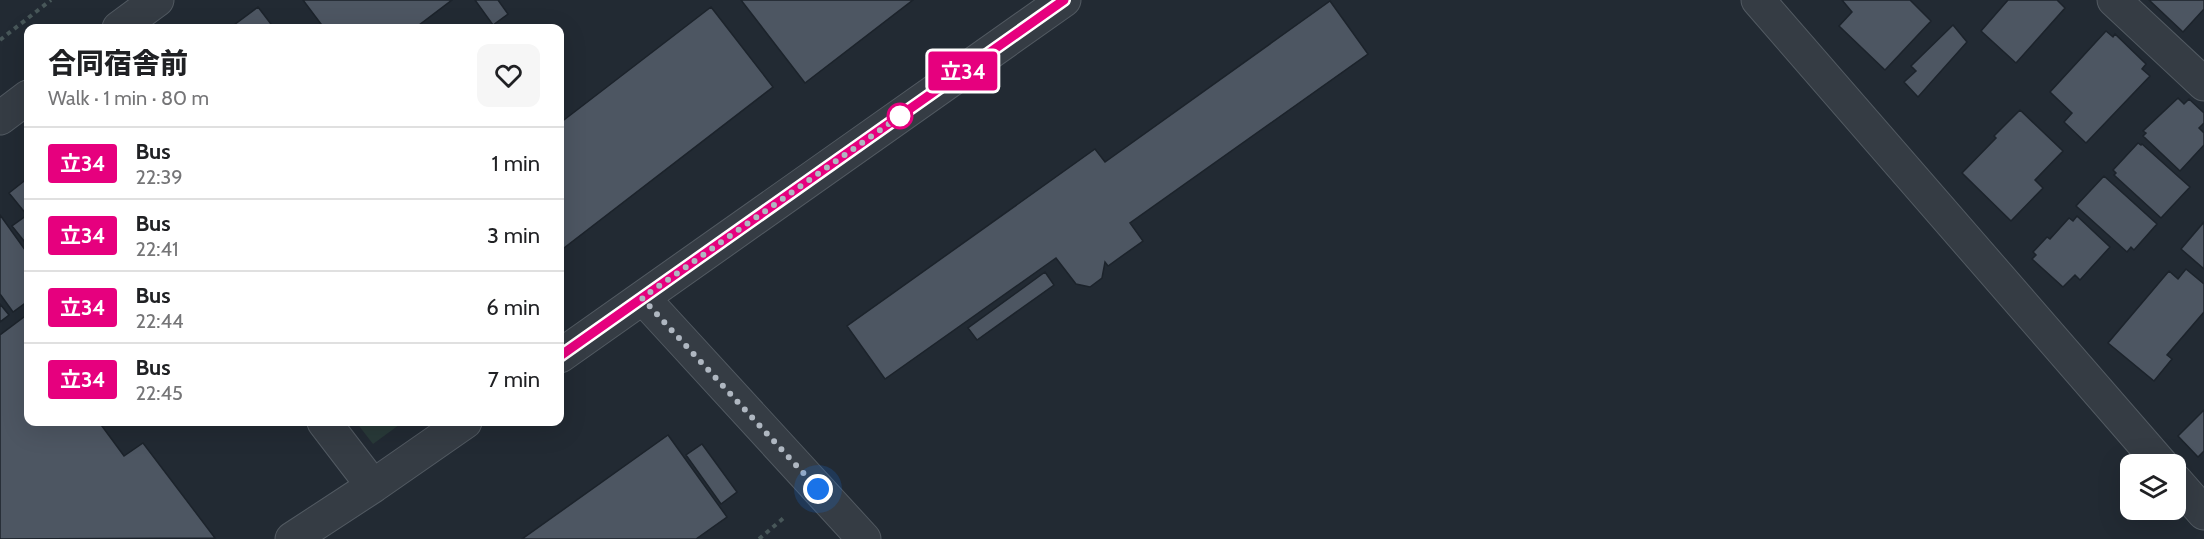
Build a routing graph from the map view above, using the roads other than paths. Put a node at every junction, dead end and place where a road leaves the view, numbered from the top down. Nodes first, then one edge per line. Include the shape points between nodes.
1 (1064, 0) edge
2 (1758, 0) edge
3 (2114, 0) edge
4 (149, 2) edge
5 (124, 24) edge
6 (2204, 84) edge
7 (24, 100) edge
8 (0, 118) edge
9 (642, 298) junction
10 (564, 353) edge
11 (327, 426) edge
12 (459, 426) edge
13 (2152, 454) edge
14 (374, 486) junction
15 (2186, 493) edge
16 (2204, 513) edge
17 (292, 539) edge
18 (864, 539) edge

1 - 9 street
2 - 13 street
3 - 6 street
4 - 5 street
7 - 8 street
9 - 10 street
9 - 18 street
11 - 14 street
12 - 14 street
14 - 17 street
15 - 16 street

